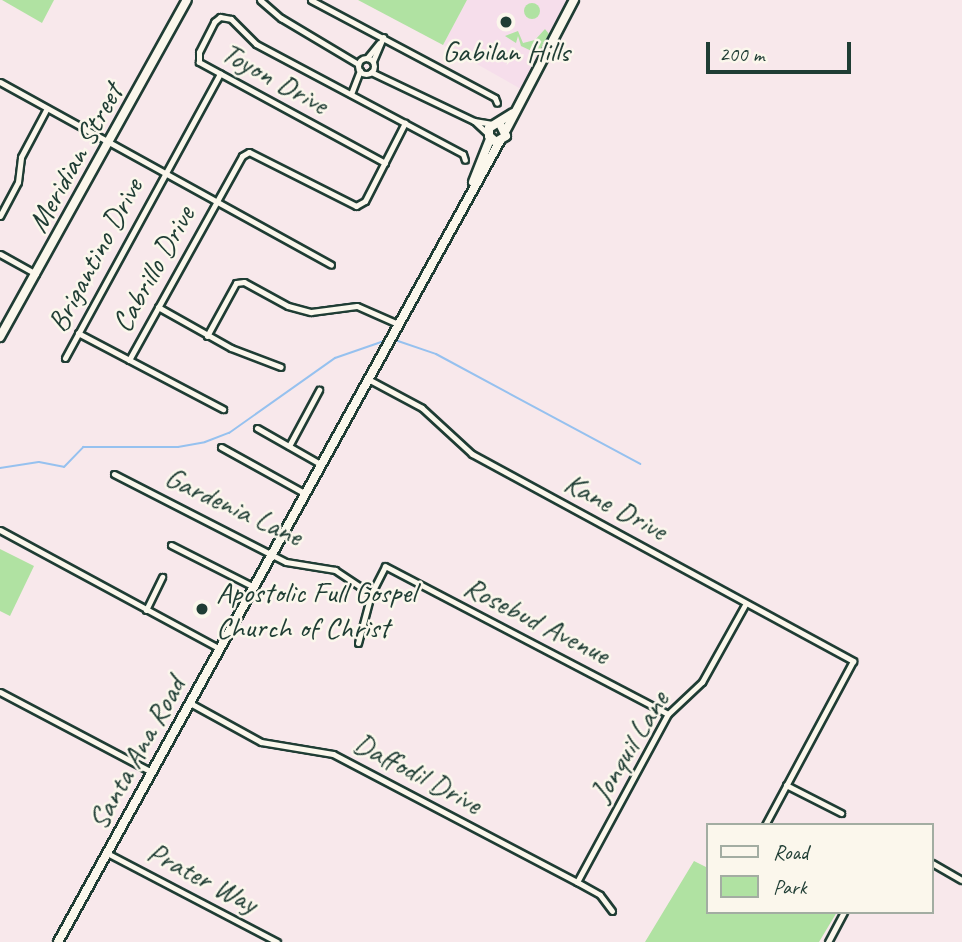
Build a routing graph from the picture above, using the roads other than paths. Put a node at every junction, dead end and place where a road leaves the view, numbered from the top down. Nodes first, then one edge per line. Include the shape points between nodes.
1 (187, 0) edge
2 (260, 0) edge
3 (311, 0) edge
4 (574, 0) edge
5 (381, 40) junction
6 (367, 63) junction
7 (362, 73) junction
8 (220, 74) junction
9 (0, 82) edge
10 (352, 91) junction
11 (497, 103) dead end
12 (47, 108) junction
13 (474, 121) junction
14 (405, 123) junction
15 (500, 126) junction
16 (489, 136) junction
17 (500, 141) junction
18 (110, 142) junction
19 (466, 160) dead end
20 (385, 163) junction
21 (165, 173) junction
22 (470, 191) junction
23 (217, 200) junction
24 (0, 216) edge
25 (0, 254) edge
26 (331, 265) dead end
27 (36, 274) junction
28 (158, 307) junction
29 (398, 324) junction
30 (78, 333) junction
31 (207, 336) junction
32 (0, 337) edge
33 (65, 358) dead end
34 (129, 360) junction
35 (281, 367) dead end
36 (368, 379) junction
37 (319, 390) dead end
38 (223, 409) dead end
39 (257, 428) dead end
40 (289, 446) junction
41 (221, 447) dead end
42 (320, 464) junction
43 (114, 474) dead end
44 (304, 493) junction
45 (0, 530) edge
46 (171, 545) dead end
47 (271, 554) junction
48 (162, 578) dead end
49 (254, 587) junction
50 (371, 594) junction
51 (746, 603) junction
52 (146, 610) junction
53 (358, 643) dead end
54 (220, 649) junction
55 (0, 692) edge
56 (190, 703) junction
57 (668, 714) junction
58 (152, 772) junction
59 (786, 785) junction
60 (841, 813) dead end
61 (766, 823) edge
62 (107, 853) junction
63 (934, 864) edge
64 (962, 880) edge
65 (577, 882) junction
66 (612, 912) dead end
67 (843, 914) edge
68 (58, 942) edge
69 (277, 942) edge
70 (828, 942) edge

1 - 18 street, Meridian Street
2 - 6 street via 288,23
3 - 5 street
4 - 15 street, Santa Ana Road via 513,113
5 - 6 street
5 - 11 street
6 - 7 street
6 - 7 street
6 - 13 street
7 - 10 street
8 - 10 street, Toyon Drive via 199,62 198,52 220,17 231,19 256,44
8 - 20 street, Toyon Drive
8 - 21 street, Brigantino Drive
9 - 12 street
10 - 14 street
12 - 18 street
12 - 24 street via 21,157 18,182
13 - 15 street
13 - 16 street
14 - 19 street via 463,154
14 - 20 street
15 - 16 street, Santa Ana Road
15 - 17 street, Santa Ana Road
16 - 17 street
16 - 22 street, Santa Ana Road
17 - 22 street, Santa Ana Road
18 - 21 street
18 - 27 street, Meridian Street
20 - 23 street, Cabrillo Drive via 365,201 356,206 249,152 242,156
21 - 23 street, Brigantino Drive
21 - 30 street, Brigantino Drive
22 - 29 street, Santa Ana Road
23 - 26 street, Brigantino Drive
23 - 28 street, Cabrillo Drive
25 - 27 street
27 - 32 street, Meridian Street
28 - 31 street
28 - 34 street, Cabrillo Drive
29 - 31 street via 357,306 311,312 288,306 244,282 236,283
29 - 36 street, Santa Ana Road
30 - 33 street, Brigantino Drive
30 - 34 street
31 - 35 street
34 - 38 street
36 - 42 street, Santa Ana Road
36 - 51 street, Kane Drive via 422,408 472,454
37 - 40 street
39 - 40 street
40 - 42 street
41 - 44 street
42 - 44 street, Santa Ana Road
43 - 47 street, Gardenia Lane
44 - 47 street, Santa Ana Road
45 - 52 street
46 - 49 street
47 - 49 street, Santa Ana Road
47 - 50 street, Gardenia Lane via 293,564 335,570
48 - 52 street
49 - 54 street, Santa Ana Road
50 - 53 street
50 - 57 street, Rosebud Avenue via 385,566
51 - 57 street, Jonquil Lane via 702,682
51 - 59 street, Kane Drive via 853,661
52 - 54 street
54 - 56 street, Santa Ana Road
55 - 58 street
56 - 58 street, Santa Ana Road
56 - 65 street, Daffodil Drive via 261,742 333,754
57 - 65 street, Jonquil Lane
58 - 62 street, Santa Ana Road
59 - 60 street
59 - 61 street
62 - 68 street, Santa Ana Road
62 - 69 street, Prater Way
63 - 64 street
65 - 66 street, Daffodil Drive via 600,895
67 - 70 street

